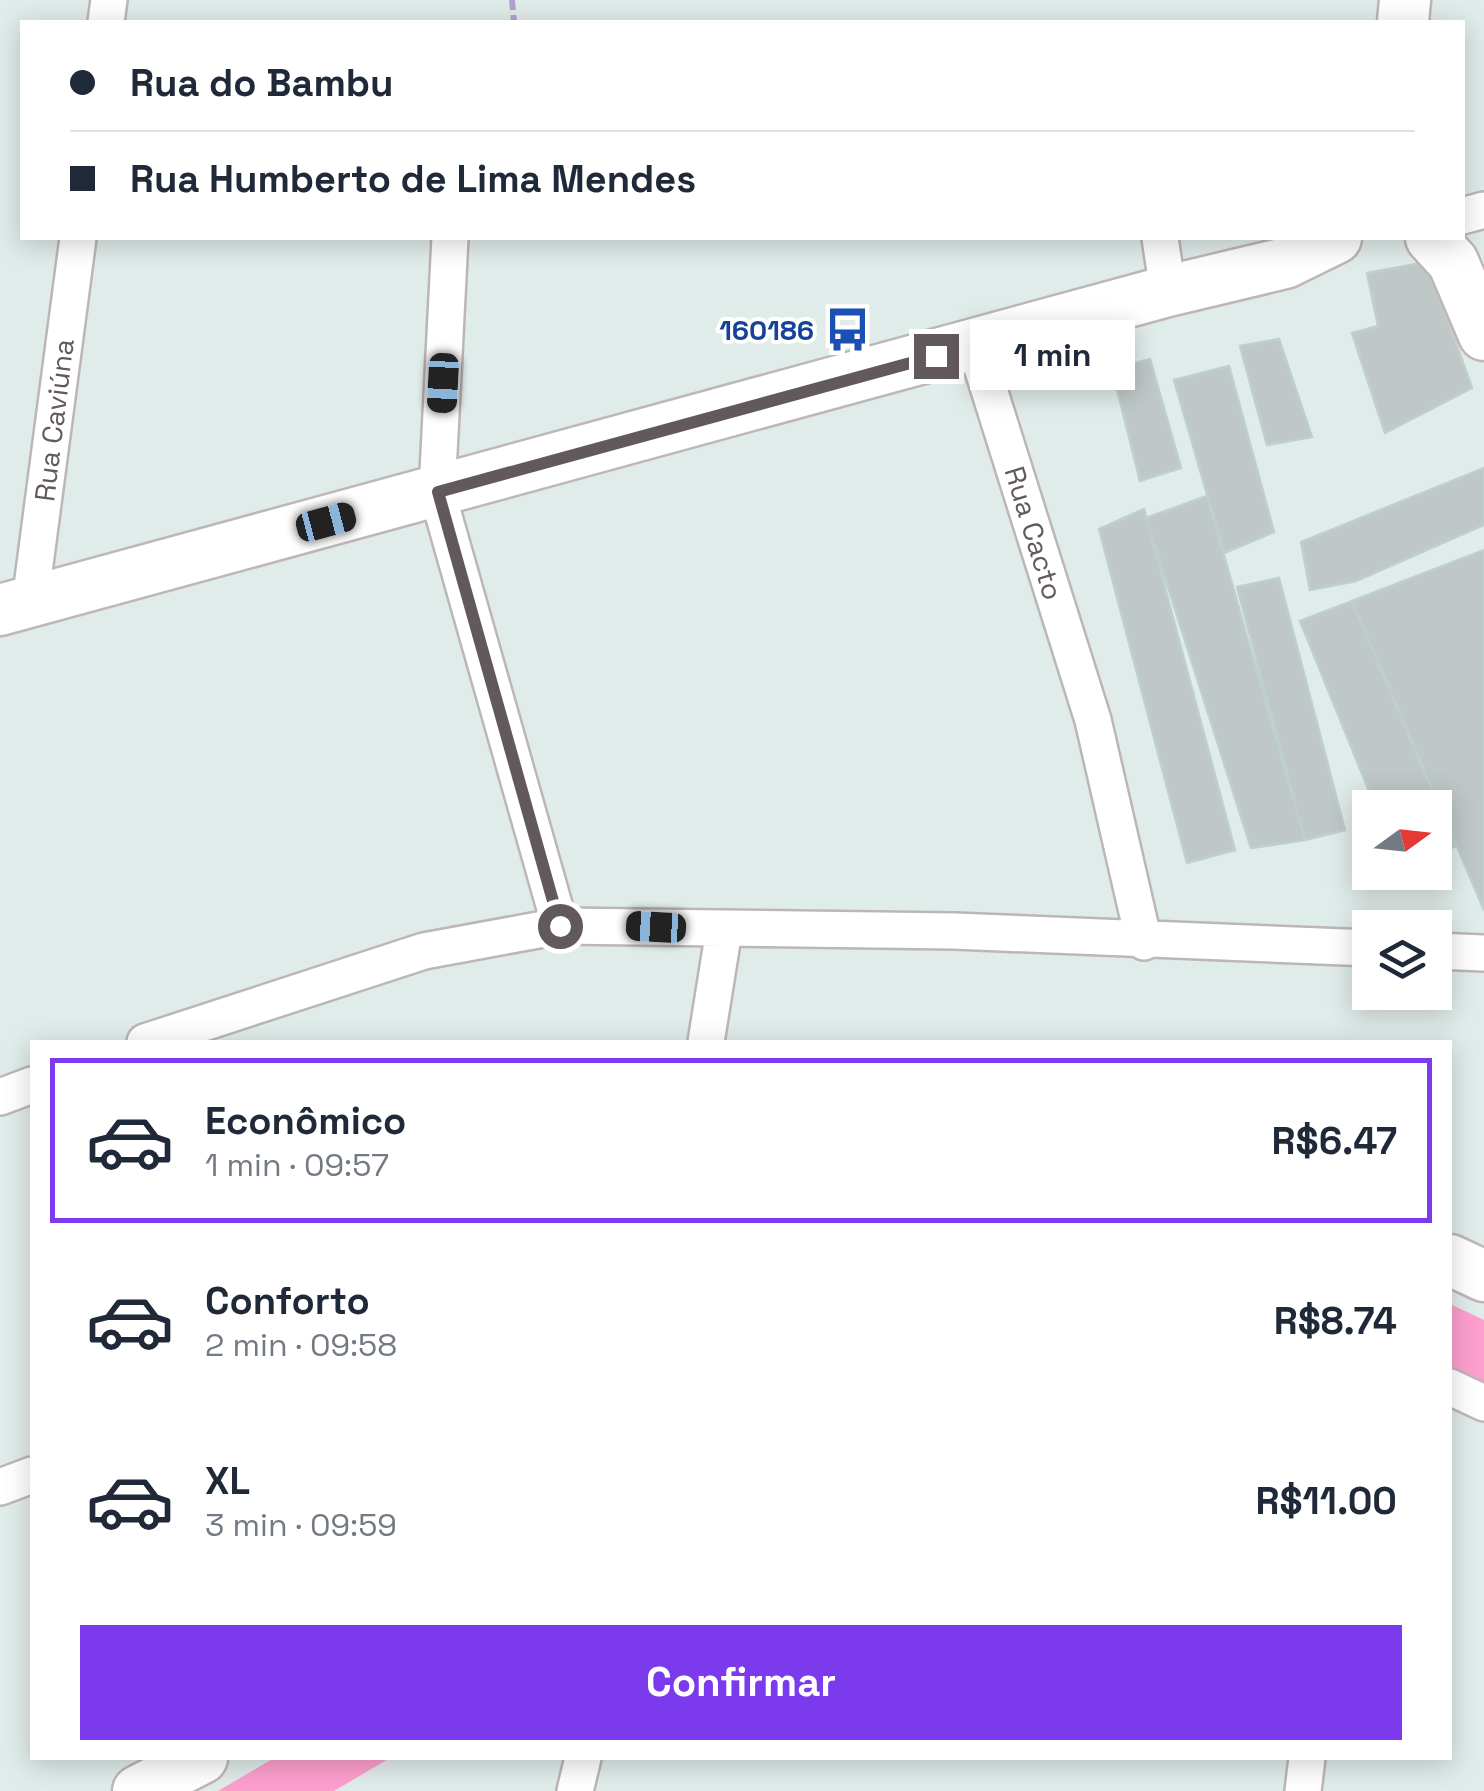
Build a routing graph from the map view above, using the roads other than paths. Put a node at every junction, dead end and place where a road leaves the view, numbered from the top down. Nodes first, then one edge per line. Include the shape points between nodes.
1 (78, 240) edge
2 (450, 240) edge
3 (1160, 240) edge
4 (1332, 240) edge
5 (1433, 240) edge
6 (1168, 291) junction
7 (1484, 336) edge
8 (975, 345) junction
9 (438, 492) junction
10 (15, 606) edge
11 (560, 926) junction
12 (724, 930) junction
13 (1144, 942) junction
14 (1352, 948) edge
15 (1452, 952) edge
16 (1484, 953) edge
17 (150, 1040) edge
18 (706, 1040) edge
19 (30, 1086) edge
20 (0, 1097) edge
21 (1452, 1261) edge
22 (1484, 1276) edge
23 (1452, 1389) edge
24 (1484, 1404) edge
25 (30, 1476) edge
26 (0, 1487) edge
27 (198, 1760) edge
28 (583, 1760) edge
29 (1308, 1760) edge
30 (138, 1791) edge
31 (575, 1791) edge
32 (1303, 1791) edge

1 - 10 street, Rua Caviúna
2 - 9 street
3 - 6 street
4 - 6 street via 1285,263
5 - 7 street via 1453,262
6 - 8 street
8 - 9 street
8 - 13 street, Rua Cacto via 1093,720
9 - 10 street
9 - 11 street
11 - 12 street
11 - 17 street via 424,951
12 - 13 street via 954,931
12 - 18 street
13 - 14 street
15 - 16 street
19 - 20 street
21 - 22 street
23 - 24 street
25 - 26 street
27 - 30 street
28 - 31 street
29 - 32 street

